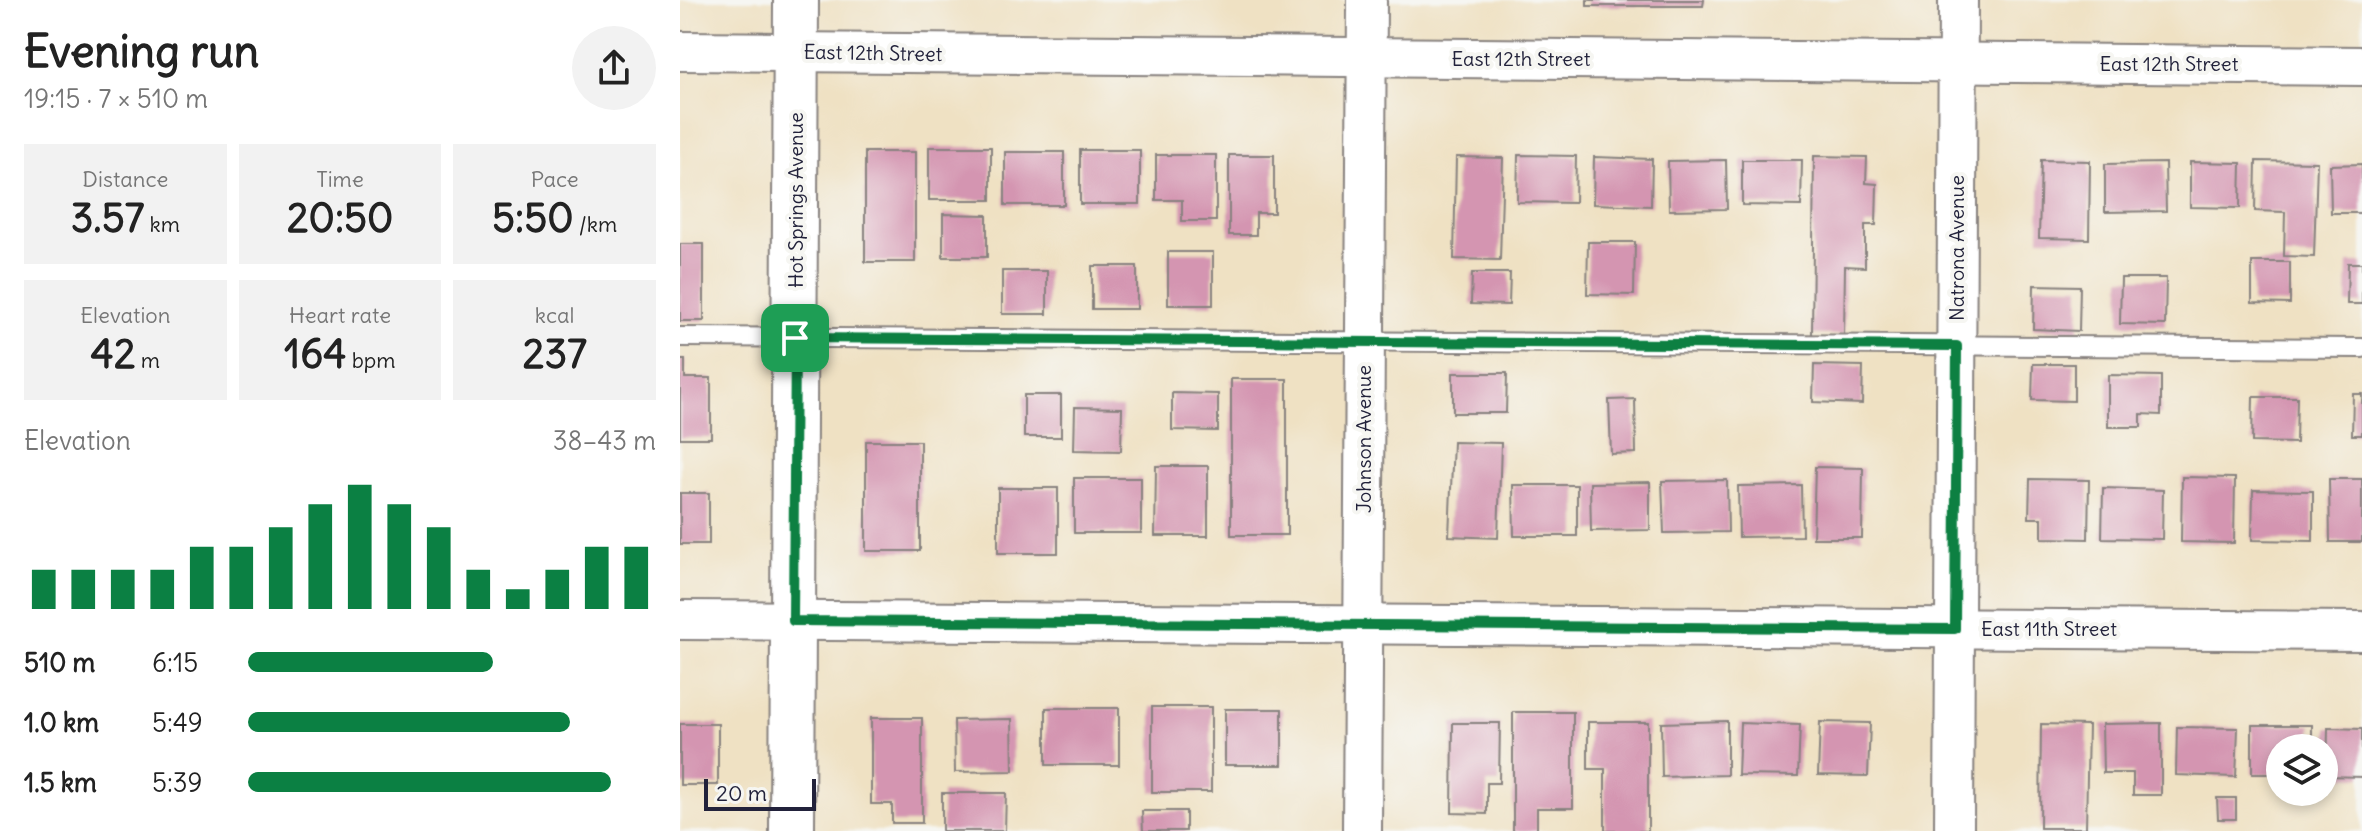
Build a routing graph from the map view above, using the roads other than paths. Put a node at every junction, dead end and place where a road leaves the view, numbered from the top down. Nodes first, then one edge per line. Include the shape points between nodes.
1 (796, 0) edge
2 (1367, 0) edge
3 (1958, 0) edge
4 (680, 51) edge
5 (796, 52) junction
6 (1366, 57) junction
7 (1958, 62) junction
8 (2362, 66) edge
9 (680, 337) edge
10 (795, 338) junction
11 (1365, 342) junction
12 (1957, 346) junction
13 (2362, 348) edge
14 (680, 620) edge
15 (793, 621) junction
16 (1363, 625) junction
17 (1955, 629) junction
18 (2362, 631) edge
19 (792, 831) edge
20 (1362, 831) edge
21 (1954, 831) edge

1 - 5 street, Hot Springs Avenue
2 - 6 street, Johnson Avenue
3 - 7 street, Natrona Avenue
4 - 5 street, East 12th Street
5 - 6 street, East 12th Street
5 - 10 street, Hot Springs Avenue
6 - 7 street, East 12th Street
6 - 11 street, Johnson Avenue
7 - 8 street, East 12th Street
7 - 12 street, Natrona Avenue
9 - 10 lane
10 - 11 lane
10 - 15 street, Hot Springs Avenue
11 - 12 lane
11 - 16 street, Johnson Avenue
12 - 13 lane
12 - 17 street, Natrona Avenue
14 - 15 street, East 11th Street
15 - 16 street, East 11th Street
15 - 19 street, Hot Springs Avenue
16 - 17 street, East 11th Street
16 - 20 street, Johnson Avenue
17 - 18 street, East 11th Street
17 - 21 street, Natrona Avenue

